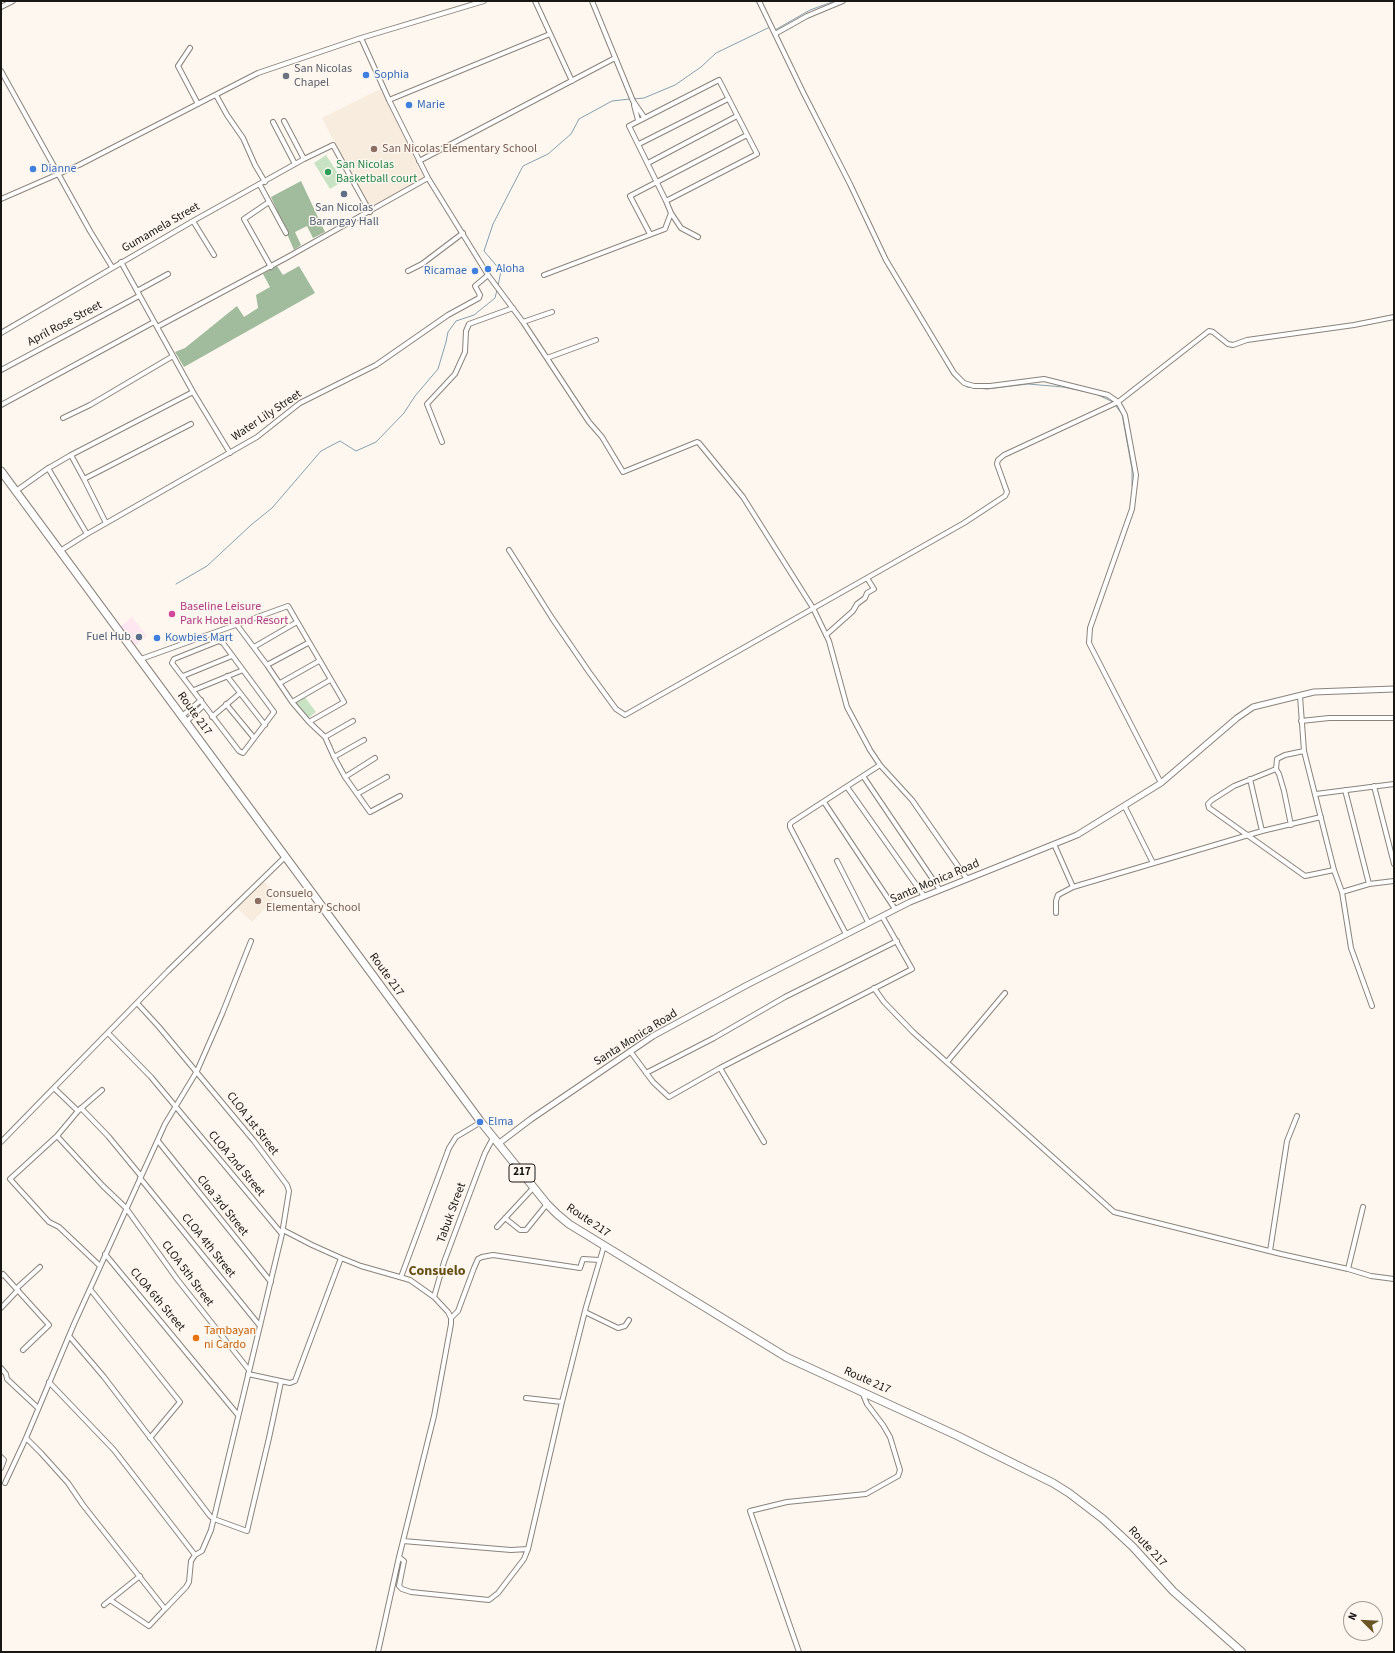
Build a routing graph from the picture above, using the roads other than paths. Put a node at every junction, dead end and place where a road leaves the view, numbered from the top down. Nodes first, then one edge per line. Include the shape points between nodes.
1 (13, 1) edge
2 (482, 1) edge
3 (535, 1) edge
4 (592, 1) edge
5 (759, 1) edge
6 (842, 1) edge
7 (1, 7) edge
8 (550, 34) junction
9 (775, 34) junction
10 (361, 38) junction
11 (190, 48) dead end
12 (615, 58) junction
13 (1, 71) edge
14 (572, 80) junction
15 (216, 95) junction
16 (728, 99) junction
17 (389, 100) junction
18 (633, 101) junction
19 (198, 104) junction
20 (737, 116) junction
21 (644, 117) junction
22 (638, 120) junction
23 (284, 121) dead end
24 (273, 122) dead end
25 (747, 135) junction
26 (639, 144) junction
27 (304, 159) junction
28 (418, 160) junction
29 (648, 163) junction
30 (294, 164) junction
31 (59, 175) junction
32 (428, 178) junction
33 (265, 182) junction
34 (657, 182) junction
35 (260, 185) junction
36 (1, 199) edge
37 (666, 201) junction
38 (269, 202) junction
39 (370, 212) junction
40 (671, 213) junction
41 (193, 221) junction
42 (286, 233) dead end
43 (463, 233) junction
44 (650, 234) junction
45 (698, 237) dead end
46 (214, 255) dead end
47 (121, 262) junction
48 (112, 267) junction
49 (270, 267) junction
50 (408, 271) dead end
51 (168, 274) dead end
52 (488, 275) junction
53 (544, 275) dead end
54 (138, 294) junction
55 (513, 308) junction
56 (552, 312) dead end
57 (1394, 317) edge
58 (154, 322) junction
59 (523, 322) junction
60 (157, 327) junction
61 (1, 333) edge
62 (596, 340) dead end
63 (173, 356) junction
64 (547, 358) junction
65 (1, 370) edge
66 (193, 392) junction
67 (1118, 402) junction
68 (1, 406) edge
69 (63, 418) dead end
70 (191, 424) dead end
71 (442, 442) dead end
72 (230, 453) junction
73 (71, 455) junction
74 (48, 468) junction
75 (1, 471) edge
76 (84, 479) junction
77 (16, 491) junction
78 (106, 523) junction
79 (87, 534) junction
80 (509, 550) dead end
81 (60, 551) junction
82 (867, 578) junction
83 (813, 608) junction
84 (297, 622) junction
85 (237, 625) junction
86 (826, 635) junction
87 (308, 643) junction
88 (254, 647) junction
89 (232, 656) junction
90 (141, 659) junction
91 (319, 661) junction
92 (267, 665) junction
93 (244, 670) junction
94 (183, 676) junction
95 (227, 676) junction
96 (330, 680) junction
97 (280, 682) junction
98 (1394, 689) edge
99 (194, 690) junction
100 (240, 693) junction
101 (1300, 696) junction
102 (201, 700) junction
103 (292, 702) junction
104 (204, 704) junction
105 (226, 704) junction
106 (212, 717) junction
107 (1394, 718) edge
108 (184, 719) junction
109 (353, 721) dead end
110 (1301, 721) junction
111 (309, 722) junction
112 (265, 725) junction
113 (325, 737) junction
114 (254, 738) junction
115 (364, 740) dead end
116 (1304, 751) junction
117 (334, 757) junction
118 (375, 758) dead end
119 (880, 765) junction
120 (1276, 769) junction
121 (863, 776) junction
122 (345, 777) junction
123 (387, 777) dead end
124 (1250, 779) junction
125 (1161, 783) junction
126 (1394, 784) edge
127 (1374, 786) junction
128 (847, 787) junction
129 (1345, 790) junction
130 (357, 794) junction
131 (1316, 794) junction
132 (400, 796) dead end
133 (824, 802) junction
134 (1125, 807) junction
135 (1321, 817) junction
136 (1290, 825) junction
137 (1262, 831) junction
138 (1249, 835) junction
139 (1054, 844) junction
140 (286, 856) junction
141 (837, 861) dead end
142 (1153, 863) junction
143 (1394, 864) edge
144 (1334, 870) junction
145 (967, 879) junction
146 (1394, 881) edge
147 (1369, 884) junction
148 (1073, 887) junction
149 (940, 890) junction
150 (1342, 892) junction
151 (924, 896) junction
152 (895, 909) junction
153 (1056, 913) dead end
154 (882, 916) junction
155 (868, 922) junction
156 (846, 934) junction
157 (251, 941) dead end
158 (897, 941) junction
159 (874, 988) junction
160 (1005, 993) dead end
161 (137, 1003) junction
162 (1372, 1006) dead end
163 (108, 1033) junction
164 (630, 1051) junction
165 (947, 1062) junction
166 (720, 1068) junction
167 (197, 1071) junction
168 (646, 1073) junction
169 (54, 1088) junction
170 (102, 1090) dead end
171 (175, 1107) junction
172 (80, 1110) junction
173 (1297, 1116) dead end
174 (481, 1122) junction
175 (57, 1136) junction
176 (158, 1141) junction
177 (495, 1141) junction
178 (1, 1142) edge
179 (764, 1142) dead end
180 (141, 1177) junction
181 (534, 1187) junction
182 (547, 1204) junction
183 (1363, 1207) dead end
184 (126, 1208) junction
185 (505, 1218) junction
186 (497, 1227) dead end
187 (283, 1232) junction
188 (604, 1246) junction
189 (1270, 1251) junction
190 (105, 1254) junction
191 (340, 1258) junction
192 (599, 1260) junction
193 (100, 1266) junction
194 (40, 1267) dead end
195 (1348, 1269) junction
196 (2, 1274) edge
197 (401, 1277) junction
198 (1394, 1279) edge
199 (271, 1282) junction
200 (17, 1289) junction
201 (90, 1289) junction
202 (434, 1297) junction
203 (1, 1308) edge
204 (585, 1312) junction
205 (451, 1318) junction
206 (629, 1320) dead end
207 (260, 1326) junction
208 (70, 1337) junction
209 (23, 1350) dead end
210 (1, 1368) edge
211 (248, 1372) junction
212 (49, 1382) junction
213 (281, 1382) junction
214 (862, 1392) junction
215 (526, 1398) dead end
216 (562, 1402) junction
217 (38, 1408) junction
218 (238, 1416) junction
219 (26, 1438) junction
220 (150, 1438) junction
221 (1, 1457) edge
222 (1, 1468) edge
223 (5, 1483) dead end
224 (214, 1519) junction
225 (403, 1541) junction
226 (528, 1549) junction
227 (195, 1555) junction
228 (399, 1557) junction
229 (140, 1576) junction
230 (110, 1600) junction
231 (104, 1605) dead end
232 (165, 1609) junction
233 (378, 1652) edge
234 (799, 1652) edge
235 (1242, 1652) edge

1 - 7 street
2 - 10 street
3 - 8 street
4 - 12 street
5 - 9 street
6 - 9 street via 807,16
8 - 14 street
8 - 17 street
9 - 67 street via 886,260 954,373 964,383 974,386 1044,379 1108,395
10 - 15 street via 258,74
10 - 17 street
11 - 19 street via 178,66
12 - 14 street
12 - 18 street
13 - 31 street
14 - 28 street
15 - 19 street
15 - 33 street via 243,138
16 - 20 street
16 - 21 street via 719,80
16 - 26 street
17 - 28 street
18 - 21 street
18 - 22 street
19 - 31 street
20 - 25 street
20 - 29 street
21 - 22 street
22 - 26 street via 629,126
23 - 27 street
24 - 30 street
25 - 34 street
25 - 37 street via 757,154
26 - 29 street
27 - 30 street, Gumamela Street
27 - 39 street, Gumamela Street via 333,145
28 - 32 street
29 - 34 street
30 - 33 street, Gumamela Street
31 - 36 street
31 - 48 street
32 - 39 street
32 - 43 street
33 - 35 street, Gumamela Street
34 - 37 street
34 - 44 street via 630,196
35 - 38 street
35 - 41 street, Gumamela Street
37 - 40 street
38 - 42 street
38 - 49 street via 244,219
39 - 49 street
40 - 44 street via 665,229
40 - 45 street via 681,228
41 - 46 street
41 - 47 street, Gumamela Street
43 - 50 street via 422,264
43 - 52 street
44 - 53 street
47 - 48 street, Gumamela Street
47 - 54 street
48 - 61 street, Gumamela Street
49 - 60 street
51 - 54 street, April Rose Street
52 - 55 street
52 - 72 street, Water Lily Street via 475,286 479,298 448,315 376,365 295,406 257,437
54 - 58 street
54 - 65 street, April Rose Street
55 - 59 street
55 - 71 street via 469,324 465,352 455,374 427,404
56 - 59 street
57 - 67 street via 1247,340 1233,345 1209,331
58 - 60 street
58 - 68 street
59 - 64 street
60 - 63 street
62 - 64 street
63 - 66 street
63 - 69 street
64 - 83 street via 623,472 696,442 699,443 743,497
66 - 72 street
66 - 73 street
67 - 82 street via 1004,455 997,464 1007,492 1006,496
67 - 125 street via 1125,415 1136,475 1132,509 1090,628 1089,643
70 - 76 street
72 - 78 street, Water Lily Street
73 - 74 street
73 - 76 street
74 - 77 street
74 - 79 street
75 - 77 main road, Route 217 / 217
76 - 78 street
77 - 81 main road, Route 217 / 217
78 - 79 street, Water Lily Street
79 - 81 street, Water Lily Street
80 - 83 street via 589,672 616,709 625,715
81 - 90 main road, Route 217 / 217
82 - 83 street
82 - 86 street via 874,589
83 - 86 street
84 - 85 street via 288,606
84 - 87 street
84 - 88 street
85 - 88 street
85 - 90 street
86 - 119 street via 847,707
87 - 91 street
87 - 92 street
88 - 92 street
89 - 93 street
89 - 94 street
89 - 94 street via 219,641 174,659 172,663
90 - 108 main road, Route 217 / 217
91 - 96 street
91 - 97 street
92 - 97 street
93 - 95 street
93 - 112 street via 274,712
94 - 99 street
95 - 99 street
95 - 100 street
96 - 103 street
96 - 111 street via 344,702
97 - 103 street
98 - 101 street, Santa Monica Road via 1314,692
99 - 102 street
100 - 105 street
100 - 112 street
101 - 110 street
101 - 125 street, Santa Monica Road via 1249,709
102 - 104 street
102 - 108 street
103 - 111 street
104 - 106 street
104 - 108 street
105 - 106 street
105 - 114 street
106 - 114 street via 241,753
107 - 110 street via 1329,718
108 - 140 main road, Route 217 / 217
109 - 113 street
110 - 116 street
111 - 113 street
112 - 114 street
113 - 117 street
115 - 117 street
116 - 120 street via 1277,759
116 - 131 street
117 - 122 street
118 - 122 street
119 - 121 street
119 - 145 street via 912,800
120 - 124 street
120 - 136 street via 1284,791
121 - 128 street
121 - 149 street
122 - 130 street
123 - 130 street
124 - 137 street
124 - 138 street via 1208,804 1209,808
125 - 134 street, Santa Monica Road
126 - 127 street
127 - 129 street
127 - 143 street
128 - 133 street
128 - 151 street
129 - 131 street
129 - 147 street
130 - 132 street via 370,812
131 - 135 street
133 - 152 street
133 - 156 street via 792,822 790,828
134 - 139 street, Santa Monica Road via 1077,835
134 - 142 street
135 - 136 street
135 - 144 street
136 - 137 street
137 - 138 street
138 - 142 street
138 - 144 street via 1305,876
139 - 145 street, Santa Monica Road
139 - 148 street
140 - 161 street
140 - 174 main road, Route 217 / 217
141 - 155 street
142 - 148 street
144 - 150 street
145 - 149 street, Santa Monica Road
146 - 147 street
147 - 150 street
148 - 153 street via 1058,894
149 - 151 street, Santa Monica Road
150 - 162 street via 1351,948
151 - 152 street, Santa Monica Road
152 - 154 street, Santa Monica Road
154 - 155 street, Santa Monica Road
154 - 158 street
155 - 156 street, Santa Monica Road
156 - 164 street, Santa Monica Road via 747,985
157 - 167 street
158 - 159 street via 912,969
158 - 168 street via 785,997
159 - 165 street via 913,1032
159 - 166 street
160 - 165 street
161 - 163 street
161 - 167 street, CLOA 1st Street
163 - 169 street
163 - 171 street, CLOA 2nd Street
164 - 168 street
164 - 177 street, Santa Monica Road
165 - 189 street via 1114,1212
166 - 168 street via 669,1097
166 - 179 street
167 - 171 street
167 - 187 street, CLOA 1st Street via 287,1185 289,1191
169 - 172 street, CLOA 4th Street
169 - 178 street
170 - 172 street
171 - 176 street
171 - 187 street, CLOA 2nd Street
172 - 175 street
172 - 180 street, CLOA 4th Street via 108,1136
173 - 189 street via 1287,1141
174 - 177 main road, Route 217 / 217
174 - 197 street via 456,1137 450,1148
175 - 184 street, CLOA 5th Street
175 - 193 street via 10,1179 49,1222 59,1227
176 - 180 street
176 - 199 street, Cloa 3rd Street
177 - 181 main road, Route 217 / 217
177 - 202 street, Tabuk Street via 485,1153 479,1167
180 - 184 street
180 - 207 street, CLOA 4th Street
181 - 182 main road, Route 217 / 217
181 - 185 street
182 - 185 street via 526,1230 520,1230
182 - 188 main road, Route 217 / 217 via 569,1224
183 - 195 street
184 - 190 street
184 - 211 street, CLOA 5th Street
185 - 186 street
187 - 191 street
187 - 199 street
188 - 192 street
188 - 214 main road, Route 217 / 217 via 786,1358
189 - 195 street
190 - 193 street
190 - 218 street, CLOA 6th Street
191 - 197 street
191 - 213 street via 295,1381
192 - 204 street
192 - 205 street via 583,1259 580,1268 493,1255 482,1257 478,1259 474,1268 458,1311
193 - 201 street
194 - 200 street
195 - 198 street
196 - 200 street
197 - 202 street
199 - 207 street
200 - 203 street
200 - 209 street via 49,1325
201 - 208 street
201 - 220 street via 180,1402
202 - 205 street
204 - 206 street via 618,1328 623,1328
204 - 216 street
205 - 225 street via 434,1416
207 - 211 street
208 - 212 street
208 - 220 street
210 - 217 street via 7,1380
211 - 213 street
211 - 218 street
212 - 217 street
212 - 227 street via 114,1450
213 - 224 street via 247,1531
214 - 234 street via 867,1404 890,1437 900,1470 898,1476 866,1494 787,1502 750,1512
214 - 235 main road, Route 217 / 217 via 1039,1476 1069,1493 1103,1519 1173,1591
215 - 216 street
216 - 226 street
217 - 219 street
218 - 224 street
219 - 223 street
219 - 229 street via 68,1483
220 - 224 street via 200,1505
221 - 222 street via 4,1460
224 - 227 street via 202,1551
225 - 226 street via 511,1550
225 - 228 street
226 - 228 street via 524,1559 498,1593 489,1600 402,1589 399,1586 404,1561
227 - 232 street via 191,1561 189,1582
228 - 233 street
229 - 230 street
229 - 232 street
230 - 231 street
230 - 232 street via 149,1626

